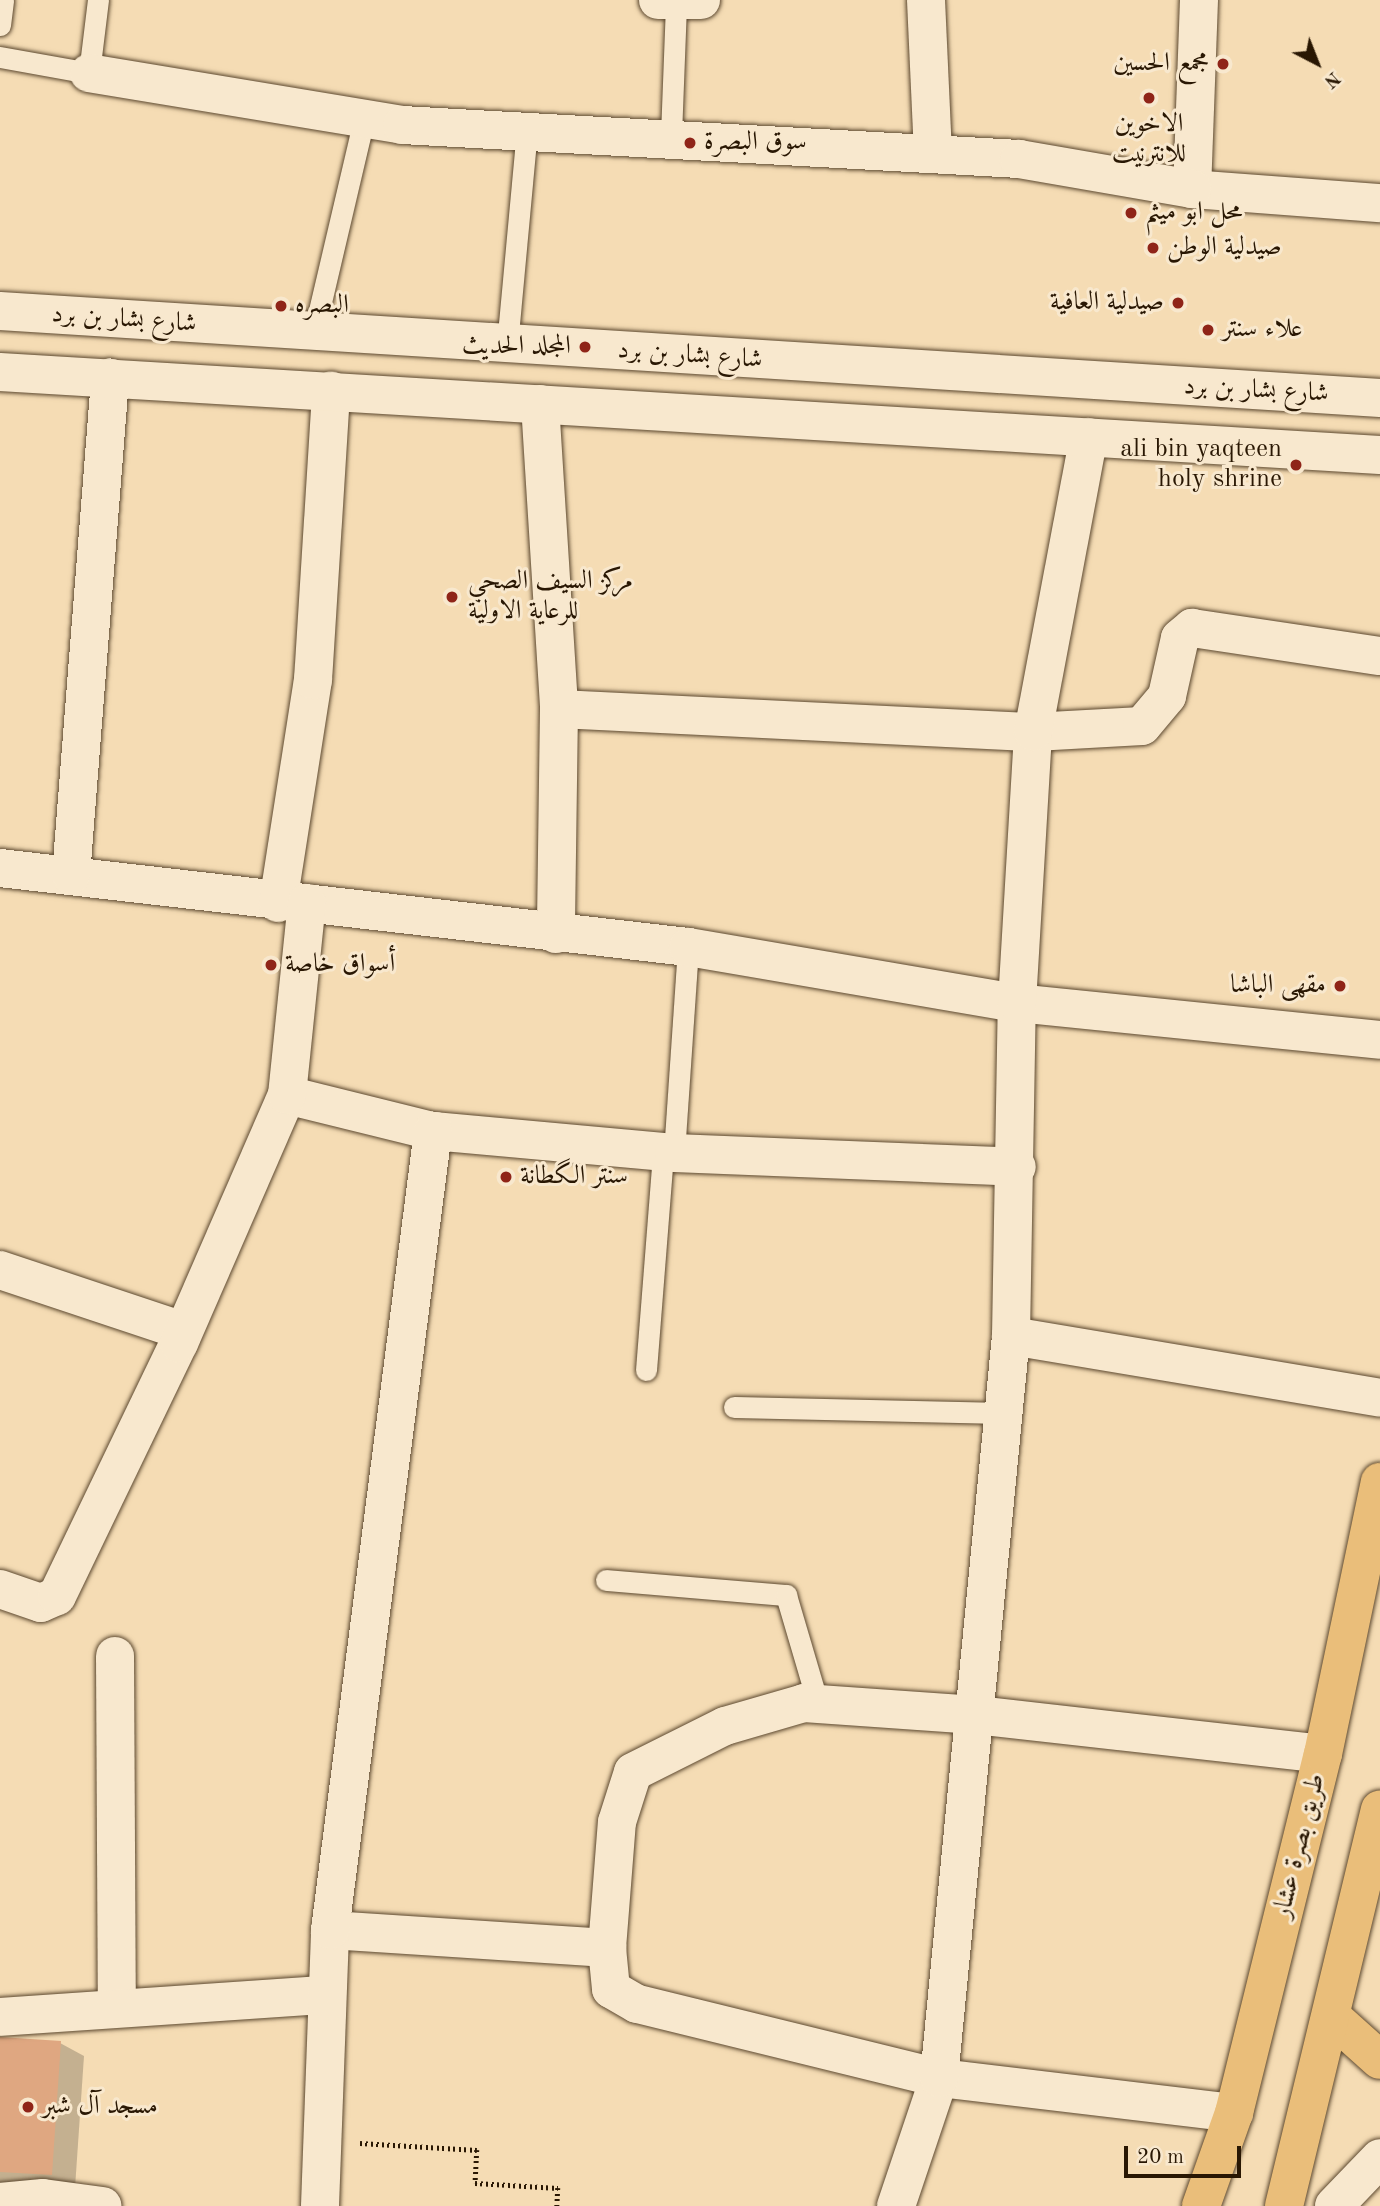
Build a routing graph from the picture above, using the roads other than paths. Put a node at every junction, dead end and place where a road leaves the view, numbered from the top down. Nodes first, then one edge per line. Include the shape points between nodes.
1 (3, 0) edge
2 (98, 0) edge
3 (926, 0) edge
4 (1199, 0) edge
5 (679, 1) edge
6 (0, 25) edge
7 (0, 57) edge
8 (89, 73) junction
9 (364, 119) junction
10 (527, 130) junction
11 (671, 135) junction
12 (933, 153) junction
13 (1192, 189) junction
14 (1380, 203) edge
15 (0, 311) edge
16 (314, 332) junction
17 (507, 345) junction
18 (0, 372) edge
19 (110, 378) junction
20 (331, 391) junction
21 (1380, 398) edge
22 (540, 404) junction
23 (1089, 437) junction
24 (1380, 455) edge
25 (1380, 656) edge
26 (559, 709) junction
27 (1033, 732) junction
28 (0, 867) edge
29 (71, 875) junction
30 (292, 903) junction
31 (556, 934) junction
32 (688, 947) junction
33 (1017, 1003) junction
34 (1380, 1040) edge
35 (287, 1094) junction
36 (433, 1131) junction
37 (669, 1153) junction
38 (1017, 1167) junction
39 (0, 1270) edge
40 (183, 1331) junction
41 (1011, 1336) junction
42 (646, 1370) dead end
43 (1380, 1398) edge
44 (734, 1408) dead end
45 (1004, 1413) junction
46 (1380, 1482) edge
47 (606, 1580) dead end
48 (0, 1589) edge
49 (115, 1656) dead end
50 (818, 1704) junction
51 (976, 1715) junction
52 (1323, 1754) junction
53 (1380, 1808) edge
54 (330, 1930) junction
55 (607, 1948) junction
56 (325, 1994) junction
57 (117, 2006) junction
58 (0, 2017) edge
59 (1332, 2017) junction
60 (1380, 2060) edge
61 (939, 2078) junction
62 (1234, 2113) junction
63 (1380, 2158) edge
64 (0, 2202) edge
65 (102, 2206) edge
66 (320, 2206) edge
67 (896, 2206) edge
68 (1201, 2206) edge
69 (1284, 2206) edge
70 (1334, 2206) edge

1 - 6 lane
2 - 8 lane
3 - 12 street
4 - 13 street
5 - 11 lane
7 - 8 lane
8 - 9 street
9 - 10 street
9 - 16 lane
10 - 11 street
10 - 17 lane
11 - 12 street
12 - 13 street via 1019,159
13 - 14 street
15 - 16 street, شارع بشار بن برد
16 - 17 street, شارع بشار بن برد
17 - 21 street, شارع بشار بن برد
18 - 19 street
19 - 20 street
19 - 29 street
20 - 22 street
20 - 30 street via 313,680
22 - 23 street
22 - 26 street
23 - 24 street
23 - 27 street
25 - 27 street via 1192,628 1180,638 1167,696 1142,726
26 - 27 street
26 - 31 street
27 - 33 street
28 - 29 street
29 - 30 street
30 - 31 street
30 - 35 street
31 - 32 street
32 - 33 street
32 - 37 lane
33 - 34 street
33 - 38 street
35 - 36 street
35 - 40 street
36 - 37 street
36 - 54 street
37 - 38 street
37 - 42 lane
38 - 41 street
39 - 40 street
40 - 48 street via 57,1596 41,1603
41 - 43 street
41 - 45 street
44 - 45 lane
45 - 51 street
46 - 52 main road, طريق بصرة عشار
47 - 50 lane via 786,1595
49 - 57 street
50 - 51 street
50 - 55 street via 725,1726 633,1772 617,1822
51 - 52 street
51 - 61 street
52 - 62 main road, طريق بصرة عشار
53 - 59 main road
54 - 55 street
54 - 56 street
55 - 61 street via 611,1989 637,2004
56 - 57 street
56 - 66 street
57 - 58 street
59 - 60 main road
59 - 69 main road
61 - 62 street
61 - 67 street
62 - 68 main road, طريق بصرة عشار
63 - 70 street
64 - 65 street via 43,2198

